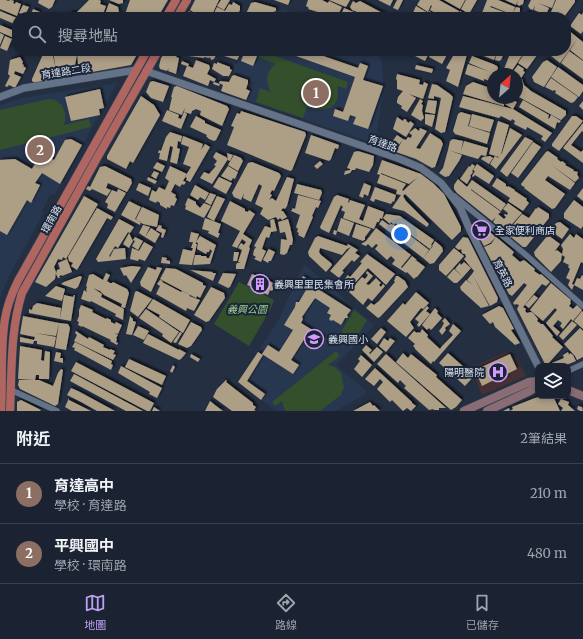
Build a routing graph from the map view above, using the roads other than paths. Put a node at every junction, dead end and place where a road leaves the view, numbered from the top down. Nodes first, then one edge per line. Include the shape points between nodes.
1 (176, 0) edge
2 (187, 0) edge
3 (169, 12) edge
4 (180, 12) edge
5 (144, 56) edge
6 (155, 56) edge
7 (136, 70) junction
8 (146, 70) junction
9 (0, 97) edge
10 (447, 190) junction
11 (57, 210) junction
12 (66, 214) junction
13 (583, 306) edge
14 (2, 338) edge
15 (536, 363) edge
16 (583, 364) edge
17 (571, 370) edge
18 (535, 381) edge
19 (1, 385) edge
20 (535, 388) edge
21 (11, 390) junction
22 (571, 391) edge
23 (583, 396) edge
24 (1, 411) edge
25 (10, 411) edge
26 (57, 411) edge
27 (464, 411) edge
28 (487, 411) edge

1 - 3 main road
2 - 4 main road
5 - 7 main road, 環南路
6 - 8 main road, 環南路
7 - 8 street, 育達路
7 - 9 street, 育達路二段 via 24,88
7 - 11 main road, 環南路
8 - 10 street, 育達路 via 400,159 421,168
8 - 12 main road, 環南路
10 - 13 street, 育達路
10 - 15 street, 育英路 via 460,207
11 - 12 main road
11 - 14 main road, 環南路 via 13,291
12 - 21 main road, 環南路 via 26,286 18,307 13,342
14 - 19 main road, 環南路
16 - 17 street
18 - 27 main road
19 - 21 street
19 - 24 main road, 環南路
20 - 28 main road
21 - 25 main road, 環南路
21 - 26 street
22 - 23 main road

